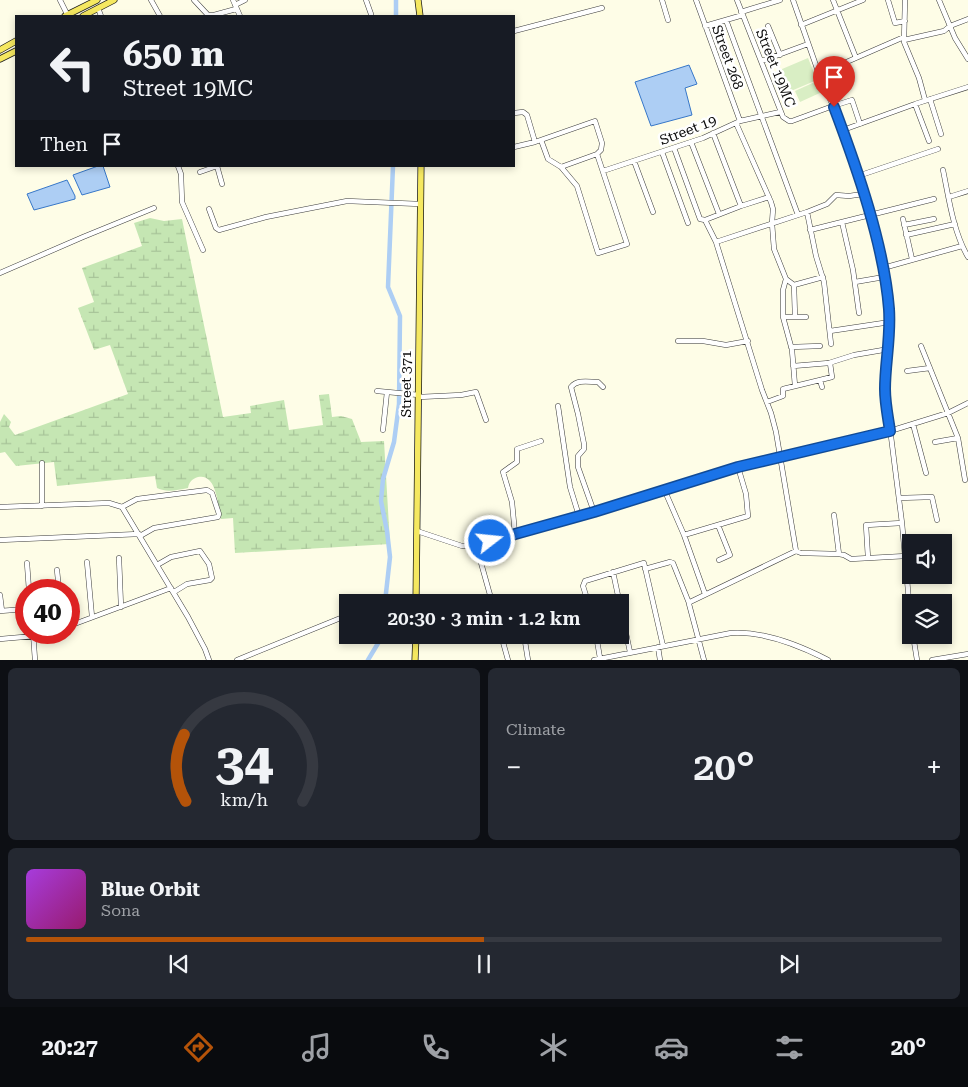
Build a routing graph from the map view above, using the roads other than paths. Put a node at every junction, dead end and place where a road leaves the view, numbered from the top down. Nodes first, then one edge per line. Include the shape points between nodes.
1 (60, 0) edge
2 (97, 0) edge
3 (114, 0) edge
4 (151, 0) edge
5 (194, 0) edge
6 (245, 0) edge
7 (366, 0) edge
8 (418, 0) edge
9 (662, 0) edge
10 (696, 0) edge
11 (737, 0) edge
12 (780, 0) edge
13 (793, 0) edge
14 (833, 0) edge
15 (863, 0) edge
16 (888, 0) edge
17 (905, 0) edge
18 (939, 0) edge
19 (235, 5) edge
20 (98, 8) junction
21 (602, 8) dead end
22 (837, 10) junction
23 (371, 14) dead end
24 (742, 14) junction
25 (67, 15) edge
26 (69, 15) edge
27 (85, 15) edge
28 (101, 15) edge
29 (159, 15) edge
30 (207, 15) edge
31 (216, 15) edge
32 (420, 15) edge
33 (668, 20) dead end
34 (726, 20) junction
35 (968, 20) edge
36 (905, 21) junction
37 (801, 24) junction
38 (705, 26) junction
39 (768, 26) dead end
40 (950, 26) junction
41 (515, 30) edge
42 (904, 39) junction
43 (15, 42) edge
44 (808, 44) junction
45 (0, 50) edge
46 (15, 52) edge
47 (780, 55) junction
48 (856, 58) junction
49 (0, 59) edge
50 (968, 59) edge
51 (762, 62) junction
52 (819, 74) junction
53 (968, 87) edge
54 (927, 100) junction
55 (915, 104) junction
56 (833, 106) junction
57 (780, 112) junction
58 (515, 113) edge
59 (762, 116) junction
60 (738, 122) junction
61 (860, 124) junction
62 (842, 130) junction
63 (713, 133) junction
64 (941, 134) dead end
65 (541, 140) junction
66 (929, 141) dead end
67 (535, 142) junction
68 (691, 142) junction
69 (515, 147) edge
70 (674, 148) junction
71 (938, 149) dead end
72 (662, 152) junction
73 (598, 154) junction
74 (634, 161) junction
75 (560, 166) junction
76 (178, 167) edge
77 (214, 167) edge
78 (217, 167) edge
79 (420, 167) edge
80 (943, 170) dead end
81 (603, 171) junction
82 (200, 172) dead end
83 (858, 176) junction
84 (222, 184) dead end
85 (968, 191) edge
86 (863, 194) junction
87 (769, 197) junction
88 (949, 197) junction
89 (934, 199) dead end
90 (420, 204) junction
91 (741, 206) junction
92 (154, 208) dead end
93 (209, 209) dead end
94 (653, 212) dead end
95 (808, 212) junction
96 (719, 214) junction
97 (798, 215) junction
98 (870, 215) junction
99 (903, 219) dead end
100 (934, 219) dead end
101 (705, 220) junction
102 (842, 222) junction
103 (688, 223) dead end
104 (772, 223) junction
105 (955, 224) junction
106 (904, 225) junction
107 (810, 230) junction
108 (906, 235) junction
109 (716, 242) junction
110 (962, 246) junction
111 (203, 250) dead end
112 (968, 257) edge
113 (912, 260) junction
114 (883, 268) junction
115 (0, 273) edge
116 (823, 277) junction
117 (884, 277) junction
118 (786, 279) junction
119 (855, 282) junction
120 (794, 285) junction
121 (858, 313) dead end
122 (783, 317) junction
123 (795, 317) junction
124 (806, 317) dead end
125 (890, 322) junction
126 (830, 331) junction
127 (678, 341) dead end
128 (748, 341) junction
129 (831, 344) dead end
130 (820, 346) dead end
131 (921, 346) dead end
132 (791, 347) junction
133 (889, 350) junction
134 (830, 363) junction
135 (793, 366) junction
136 (930, 368) junction
137 (907, 371) dead end
138 (820, 380) junction
139 (795, 386) junction
140 (603, 387) dead end
141 (822, 387) dead end
142 (377, 391) dead end
143 (387, 392) junction
144 (419, 396) junction
145 (767, 402) junction
146 (968, 403) edge
147 (558, 406) dead end
148 (948, 413) junction
149 (486, 420) dead end
150 (913, 424) junction
151 (383, 430) dead end
152 (890, 431) junction
153 (958, 438) junction
154 (541, 441) dead end
155 (934, 442) dead end
156 (780, 456) junction
157 (42, 463) dead end
158 (738, 467) junction
159 (926, 473) dead end
160 (965, 480) dead end
161 (664, 489) junction
162 (899, 498) junction
163 (42, 506) junction
164 (122, 507) junction
165 (0, 508) edge
166 (594, 512) junction
167 (834, 515) dead end
168 (578, 516) junction
169 (938, 520) dead end
170 (902, 522) junction
171 (718, 525) junction
172 (418, 531) junction
173 (515, 534) junction
174 (903, 534) edge
175 (139, 535) junction
176 (684, 535) junction
177 (0, 540) edge
178 (476, 545) junction
179 (796, 550) junction
180 (839, 554) junction
181 (902, 556) edge
182 (119, 558) dead end
183 (868, 558) junction
184 (719, 560) dead end
185 (87, 562) dead end
186 (26, 563) dead end
187 (157, 565) junction
188 (645, 569) junction
189 (57, 570) dead end
190 (613, 572) junction
191 (28, 579) edge
192 (58, 579) edge
193 (172, 590) junction
194 (416, 594) edge
195 (490, 594) edge
196 (586, 594) edge
197 (705, 594) junction
198 (0, 595) edge
199 (689, 603) junction
200 (121, 606) junction
201 (15, 610) edge
202 (1, 611) edge
203 (92, 617) junction
204 (339, 619) edge
205 (80, 622) edge
206 (15, 637) edge
207 (0, 639) edge
208 (698, 639) junction
209 (34, 644) edge
210 (416, 644) edge
211 (504, 644) edge
212 (525, 644) edge
213 (598, 644) edge
214 (914, 644) edge
215 (661, 646) junction
216 (630, 652) junction
217 (968, 654) edge
218 (600, 658) junction
219 (35, 660) edge
220 (209, 660) edge
221 (237, 660) edge
222 (415, 660) edge
223 (508, 660) edge
224 (528, 660) edge
225 (594, 660) edge
226 (660, 660) edge
227 (704, 660) edge
228 (828, 660) edge
229 (917, 660) edge
230 (932, 660) edge

1 - 25 street
2 - 26 main road
3 - 20 main road
4 - 29 street
5 - 30 street
6 - 19 street
7 - 23 street
8 - 32 main road
9 - 33 street
10 - 38 street, Street 268
11 - 24 street, Street 19MC
12 - 24 street
13 - 37 street
14 - 22 street
15 - 22 street
16 - 36 street via 895,23
17 - 36 street
18 - 40 street
19 - 31 street
20 - 27 main road
20 - 28 street
21 - 41 street
22 - 37 street
22 - 48 street
24 - 34 street
24 - 51 street, Street 19MC
34 - 38 street
34 - 59 street
35 - 40 street
36 - 42 street
37 - 44 street
38 - 60 street, Street 268
39 - 47 street
40 - 42 street via 939,33
40 - 50 street
42 - 48 street
42 - 54 street
43 - 45 main road
44 - 47 street
44 - 52 street
46 - 49 main road
47 - 51 street
48 - 52 street
51 - 57 street, Street 19MC
52 - 56 street
53 - 54 street
54 - 55 street
54 - 64 street
55 - 61 street
55 - 66 street
56 - 57 street, Street 19MC via 792,121 785,119
56 - 61 street via 852,100
56 - 62 street
57 - 59 street, Street 19
58 - 67 street via 527,115
59 - 60 street, Street 19
59 - 97 street
60 - 63 street, Street 19
60 - 87 street, Street 268
61 - 62 street
62 - 83 street
63 - 68 street, Street 19
63 - 91 street
65 - 67 street
65 - 73 street via 595,121 602,143
65 - 75 street via 548,159
67 - 69 street
68 - 70 street, Street 19
68 - 96 street
70 - 72 street, Street 19
70 - 101 street via 700,219
71 - 83 street
72 - 74 street, Street 19
72 - 103 street
73 - 75 street
73 - 81 street
74 - 81 street, Street 19
74 - 94 street
75 - 81 street via 577,186 598,253 627,244
76 - 111 street via 182,202
77 - 82 street
78 - 84 street
79 - 90 main road, Street 371
80 - 88 street
83 - 86 street
85 - 88 street
86 - 95 street via 835,195 827,204
86 - 98 street
87 - 91 street
87 - 104 street, Street 268 via 773,209
88 - 105 street
89 - 98 street
90 - 93 street via 346,201 220,230 216,228
90 - 144 main road, Street 371
91 - 96 street
92 - 115 street
95 - 97 street
95 - 107 street
96 - 101 street
97 - 104 street
98 - 102 street
98 - 114 street
99 - 106 street
100 - 106 street
101 - 109 street
102 - 107 street
102 - 119 street
104 - 109 street
104 - 118 street, Street 268 via 774,249
105 - 108 street
105 - 110 street
106 - 108 street
107 - 116 street
108 - 113 street
109 - 128 street
110 - 112 street
110 - 113 street
113 - 114 street
114 - 117 street
116 - 120 street
116 - 126 street
117 - 119 street
117 - 125 street
118 - 120 street
118 - 122 street
119 - 121 street
120 - 123 street
122 - 123 street
122 - 132 street
123 - 124 street
125 - 126 street
125 - 133 street
126 - 129 street
127 - 128 street via 703,340 726,345
128 - 145 street
130 - 132 street
131 - 136 street
132 - 135 street
133 - 134 street via 861,353
133 - 152 street via 885,389
134 - 135 street
134 - 138 street via 832,377
135 - 139 street
136 - 137 street
136 - 148 street
138 - 139 street
138 - 141 street
139 - 145 street via 783,389 783,396
140 - 166 street via 598,382 582,381 571,387 584,444 578,456 578,467
142 - 143 street
143 - 144 street
143 - 151 street
144 - 149 street via 476,392
144 - 172 main road, Street 371
145 - 156 street
146 - 148 street
147 - 168 street via 570,487
148 - 150 street
148 - 153 street
150 - 152 street
150 - 159 street
152 - 156 street
152 - 162 street
153 - 155 street
153 - 160 street
154 - 173 street via 517,449 517,462 503,472 512,502
156 - 158 street
156 - 179 street
157 - 163 street
158 - 161 street
158 - 171 street via 748,516
161 - 166 street
161 - 176 street
162 - 169 street via 932,497
162 - 170 street
163 - 164 street via 109,503
163 - 165 street
164 - 175 street
164 - 175 street via 137,499 207,490 212,493 218,517 154,528
166 - 168 street
167 - 180 street
168 - 173 street
170 - 174 street
170 - 183 street via 866,525
171 - 176 street
171 - 184 street via 730,555
172 - 178 street via 462,546
172 - 194 main road, Street 371
173 - 178 street
175 - 177 street
175 - 187 street
176 - 197 street
178 - 195 street
179 - 180 street
179 - 197 street
180 - 183 street via 851,559
181 - 183 street
182 - 200 street
185 - 203 street
186 - 191 street
187 - 193 street
187 - 193 street via 170,557 200,551 209,564 210,580
188 - 190 street via 644,563
188 - 199 street via 673,563
188 - 215 street
189 - 192 street
190 - 196 street via 585,581
190 - 216 street
193 - 200 street
193 - 220 street
197 - 199 street
198 - 202 street
199 - 208 street
200 - 203 street
201 - 202 street
203 - 205 street
204 - 221 street
206 - 207 street
208 - 215 street
208 - 227 street
208 - 228 street via 747,632 796,646
209 - 219 street
210 - 222 main road
211 - 223 street
212 - 224 street
213 - 218 street
214 - 229 street
215 - 216 street
215 - 226 street
216 - 218 street
217 - 230 street
218 - 225 street

